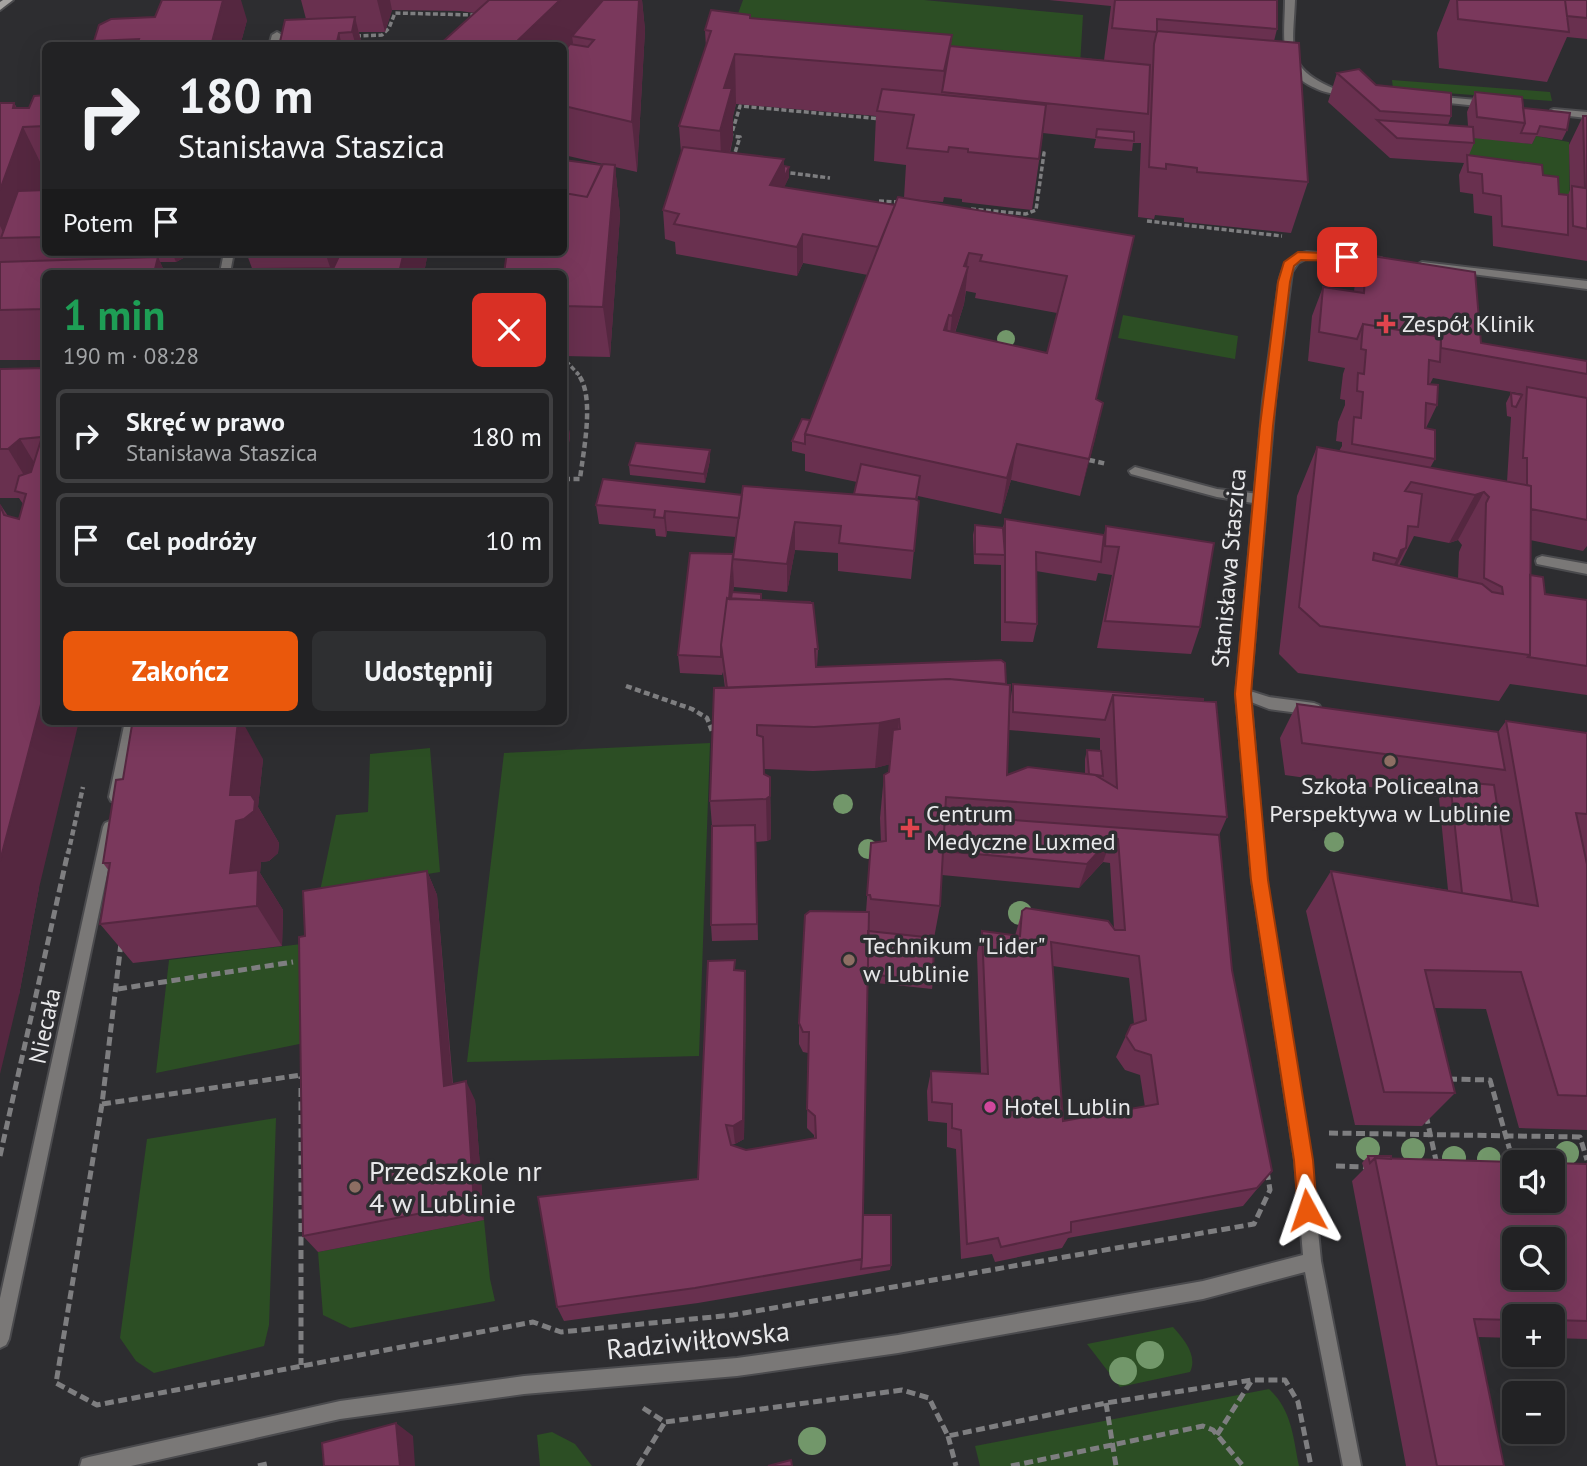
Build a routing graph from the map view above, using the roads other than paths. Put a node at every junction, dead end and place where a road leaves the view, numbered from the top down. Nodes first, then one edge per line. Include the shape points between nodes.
1 (8, 0) edge
2 (1290, 0) edge
3 (0, 7) edge
4 (1344, 92) edge
5 (1416, 97) edge
6 (1500, 106) edge
7 (1538, 110) edge
8 (1587, 115) edge
9 (1400, 263) edge
10 (1413, 264) edge
11 (1587, 285) edge
12 (1135, 471) dead end
13 (1259, 499) junction
14 (1542, 561) dead end
15 (1587, 569) edge
16 (1243, 694) junction
17 (1324, 710) edge
18 (131, 725) edge
19 (1312, 1261) junction
20 (0, 1339) edge
21 (89, 1466) edge
22 (1353, 1466) edge

1 - 3 street
2 - 4 street via 1290,63 1311,84
5 - 6 street
7 - 8 street
9 - 13 street, Stanisława Staszica via 1307,255 1288,265
10 - 11 street
12 - 13 street
13 - 16 street, Stanisława Staszica
14 - 15 street
16 - 17 street
16 - 19 street, Stanisława Staszica via 1259,880 1303,1160
18 - 20 street, Niecała
19 - 21 street, Radziwiłłowska via 1191,1292 898,1344 737,1367 524,1385 340,1410
19 - 22 street, Stanisława Staszica

